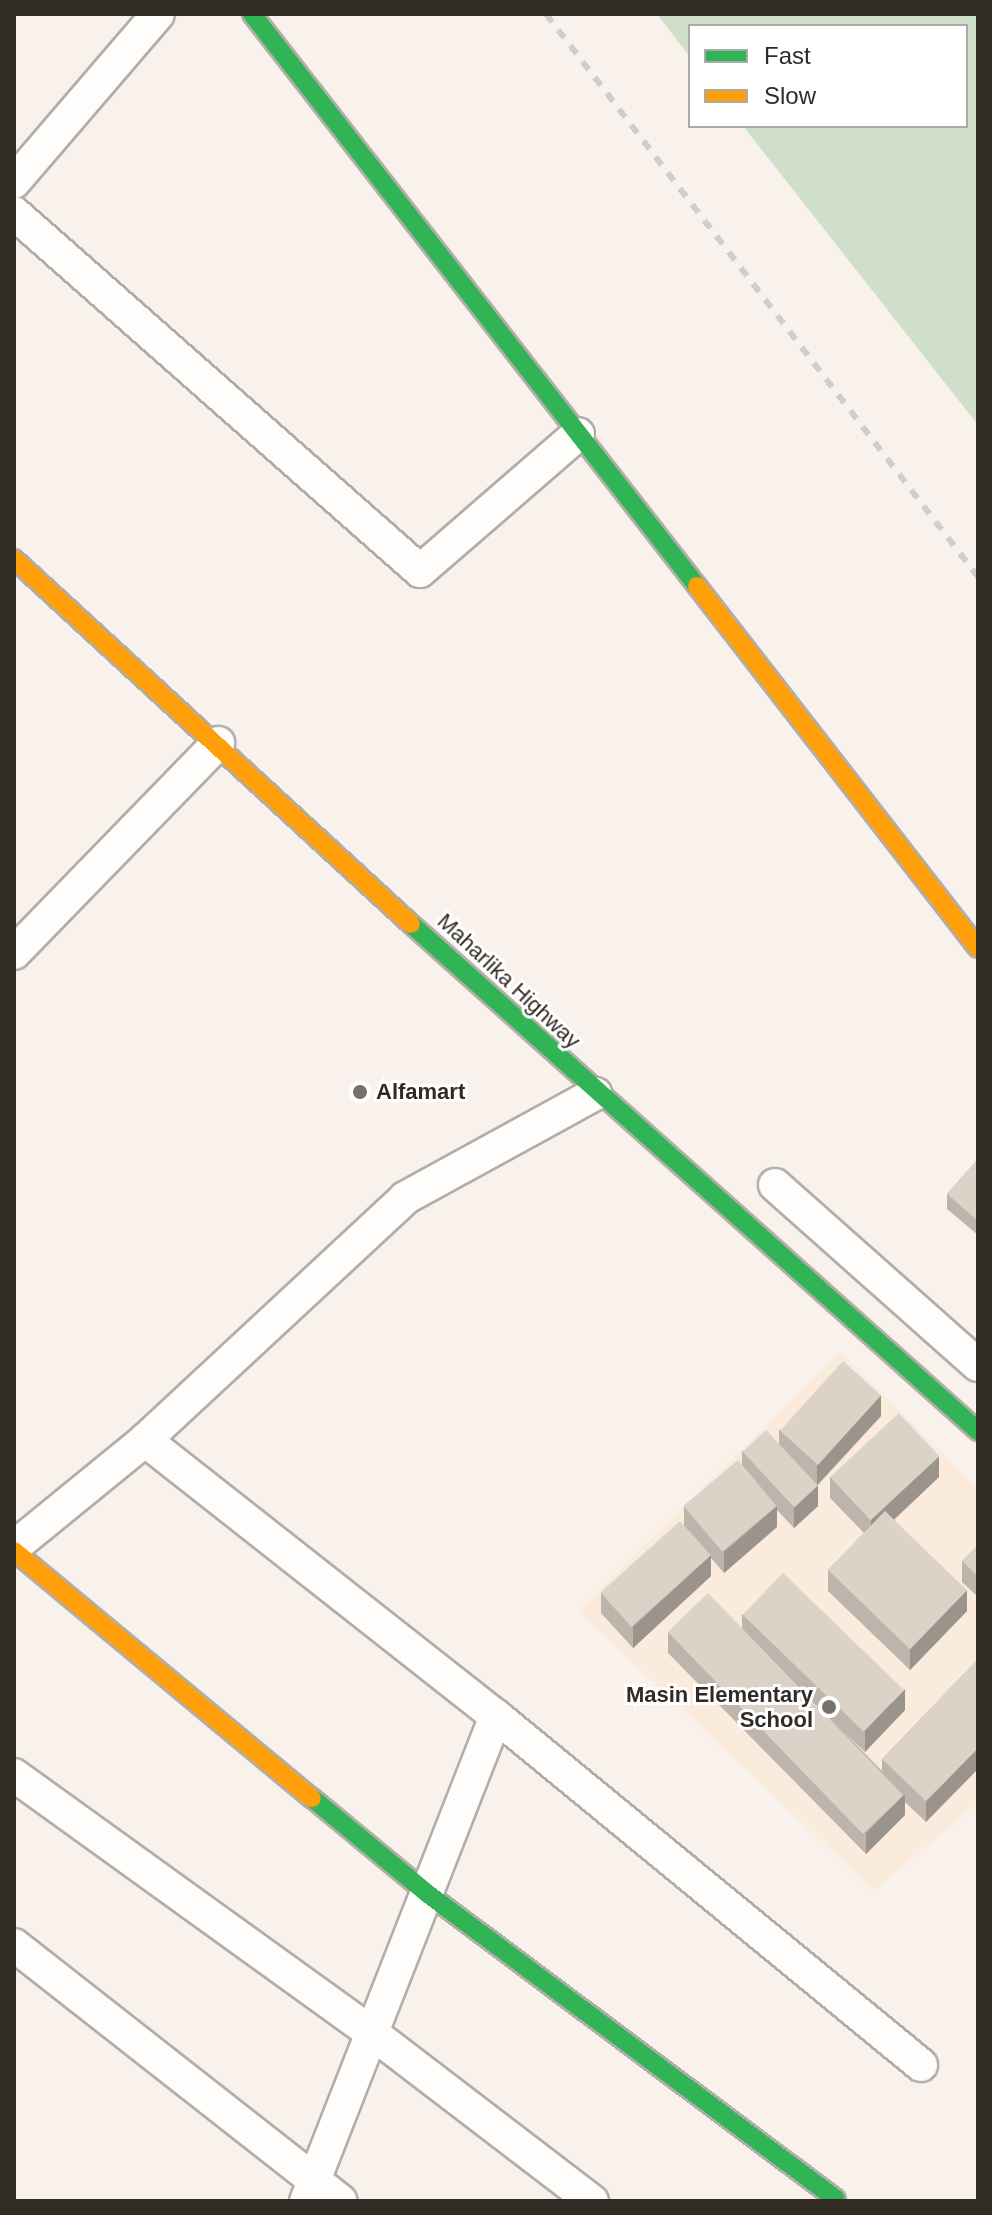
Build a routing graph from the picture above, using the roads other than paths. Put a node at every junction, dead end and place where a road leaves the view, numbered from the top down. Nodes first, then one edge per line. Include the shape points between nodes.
1 (158, 14) edge
2 (252, 14) edge
3 (14, 182) edge
4 (14, 213) edge
5 (578, 434) junction
6 (14, 559) edge
7 (218, 743) junction
8 (978, 948) edge
9 (14, 953) edge
10 (595, 1094) junction
11 (775, 1185) dead end
12 (978, 1365) edge
13 (978, 1431) edge
14 (145, 1440) junction
15 (14, 1549) edge
16 (496, 1716) junction
17 (14, 1775) edge
18 (428, 1894) junction
19 (14, 1945) edge
20 (372, 2033) junction
21 (921, 2065) dead end
22 (310, 2191) edge
23 (836, 2199) dead end
24 (340, 2201) edge
25 (592, 2201) edge

1 - 3 street
2 - 5 street
4 - 5 street via 420,571
5 - 8 street
6 - 7 street, Maharlika Highway
7 - 9 street
7 - 10 street, Maharlika Highway
10 - 13 street, Maharlika Highway
10 - 14 street via 405,1198
11 - 12 street
14 - 15 street
14 - 16 street
15 - 18 street
16 - 18 street
16 - 21 street
17 - 20 street
18 - 20 street
18 - 23 street
19 - 22 street
20 - 22 street
20 - 25 street
22 - 24 street

